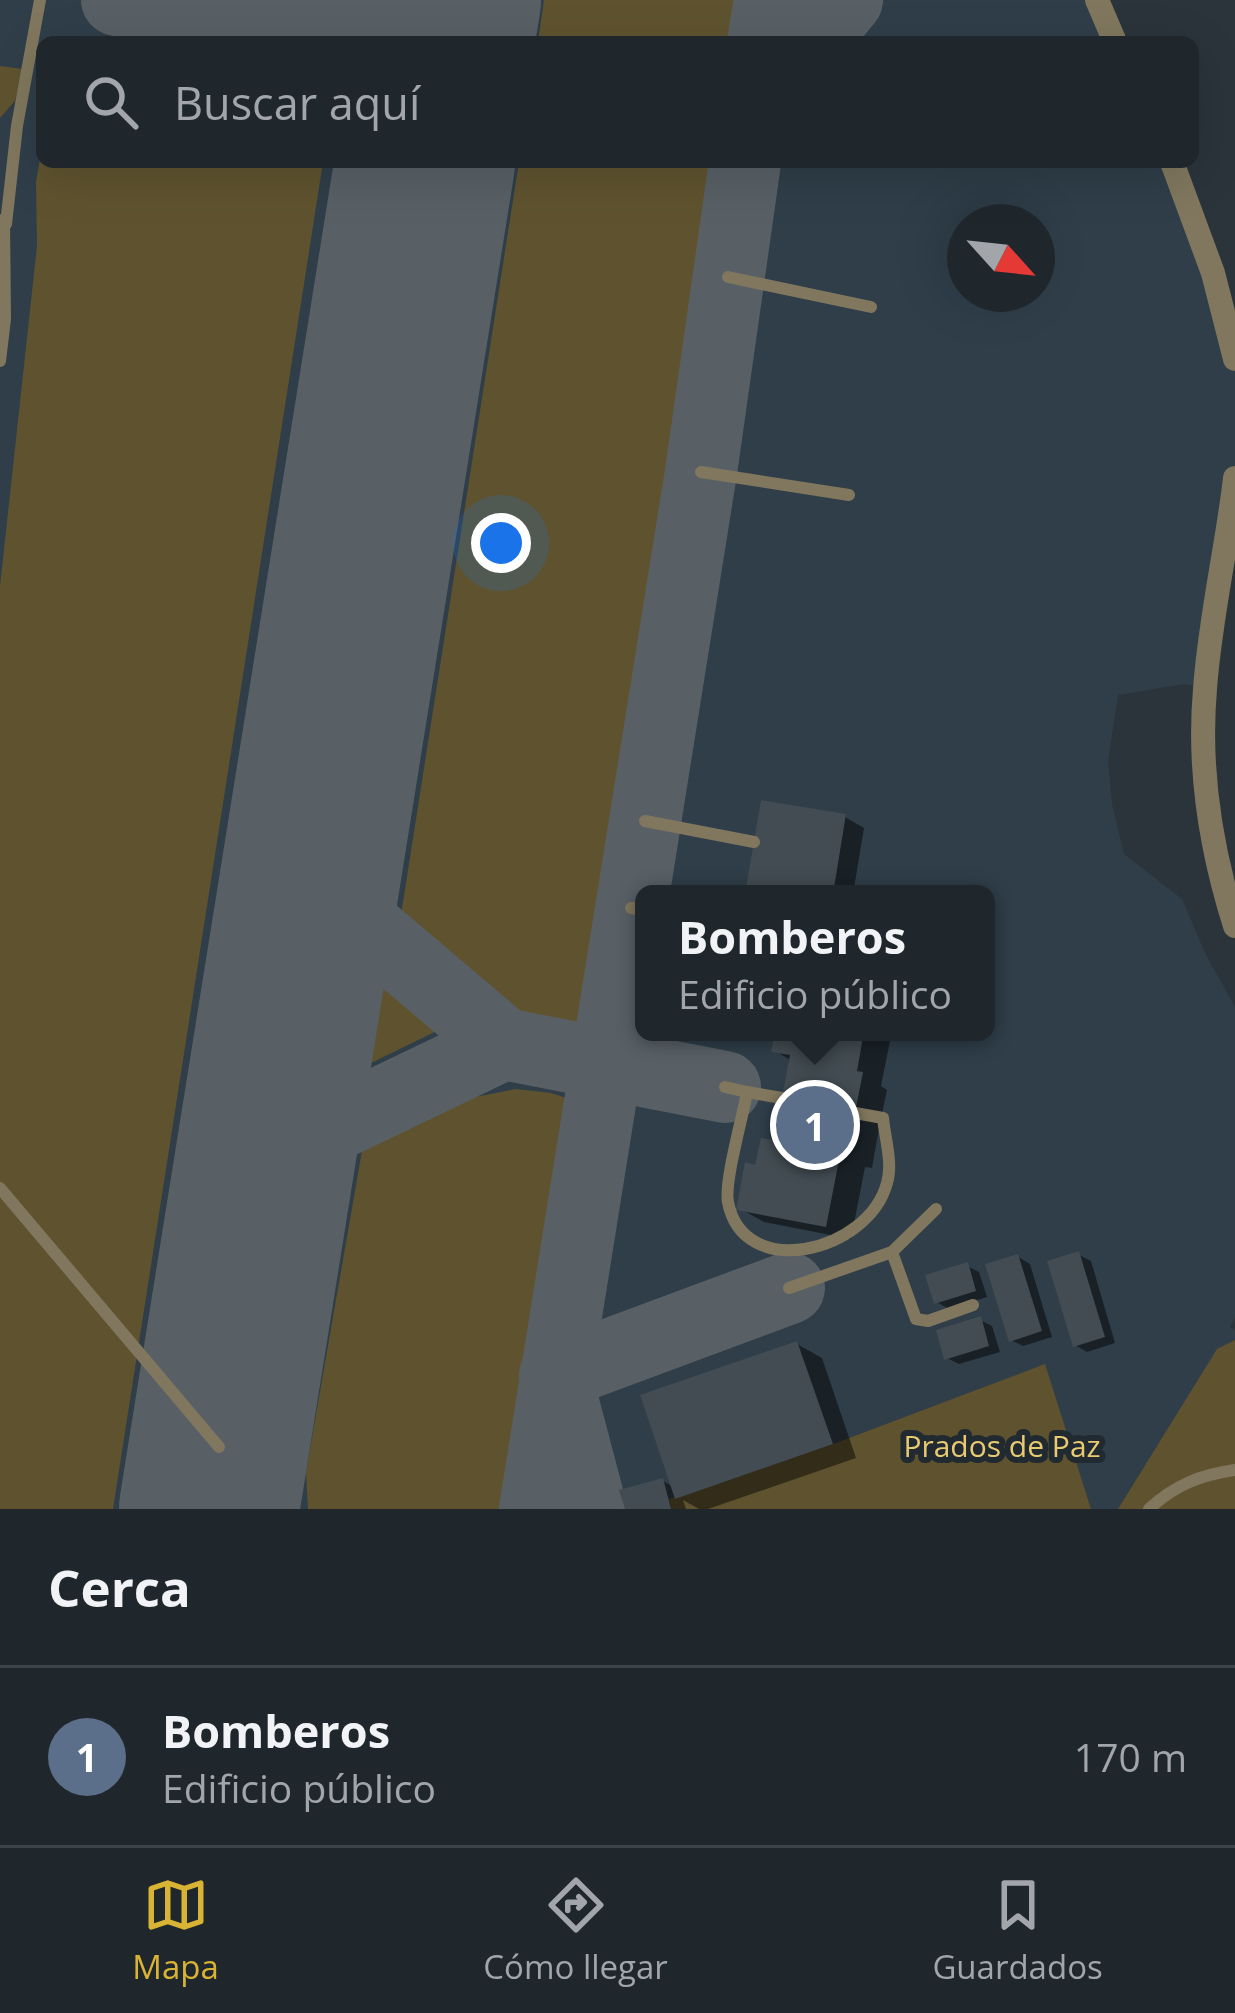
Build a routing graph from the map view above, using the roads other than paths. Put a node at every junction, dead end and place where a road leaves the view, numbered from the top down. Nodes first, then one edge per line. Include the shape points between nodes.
1 (40, 0) edge
2 (1097, 0) edge
3 (1112, 36) edge
4 (17, 126) junction
5 (0, 134) edge
6 (1174, 168) edge
7 (3, 218) edge
8 (728, 278) dead end
9 (871, 307) dead end
10 (1235, 359) edge
11 (0, 361) edge
12 (701, 472) dead end
13 (1235, 478) edge
14 (849, 495) dead end
15 (645, 821) dead end
16 (754, 842) dead end
17 (1235, 926) edge
18 (725, 1088) dead end
19 (747, 1092) junction
20 (782, 1098) dead end
21 (855, 1113) dead end
22 (0, 1188) edge
23 (935, 1209) dead end
24 (892, 1252) junction
25 (789, 1288) dead end
26 (973, 1305) dead end
27 (219, 1448) dead end
28 (1235, 1470) edge
29 (1149, 1509) edge

1 - 4 lane
2 - 3 street
4 - 5 lane
4 - 7 lane
6 - 10 street
7 - 11 lane
8 - 9 lane
12 - 14 lane
13 - 17 street via 1202,734 1212,832
15 - 16 lane
18 - 19 lane
19 - 20 lane
19 - 21 lane via 727,1199 739,1229 758,1245 816,1249 866,1222 880,1205 890,1176 883,1118
22 - 27 lane
23 - 24 lane
24 - 25 lane
24 - 26 lane via 916,1318
28 - 29 lane via 1193,1479

